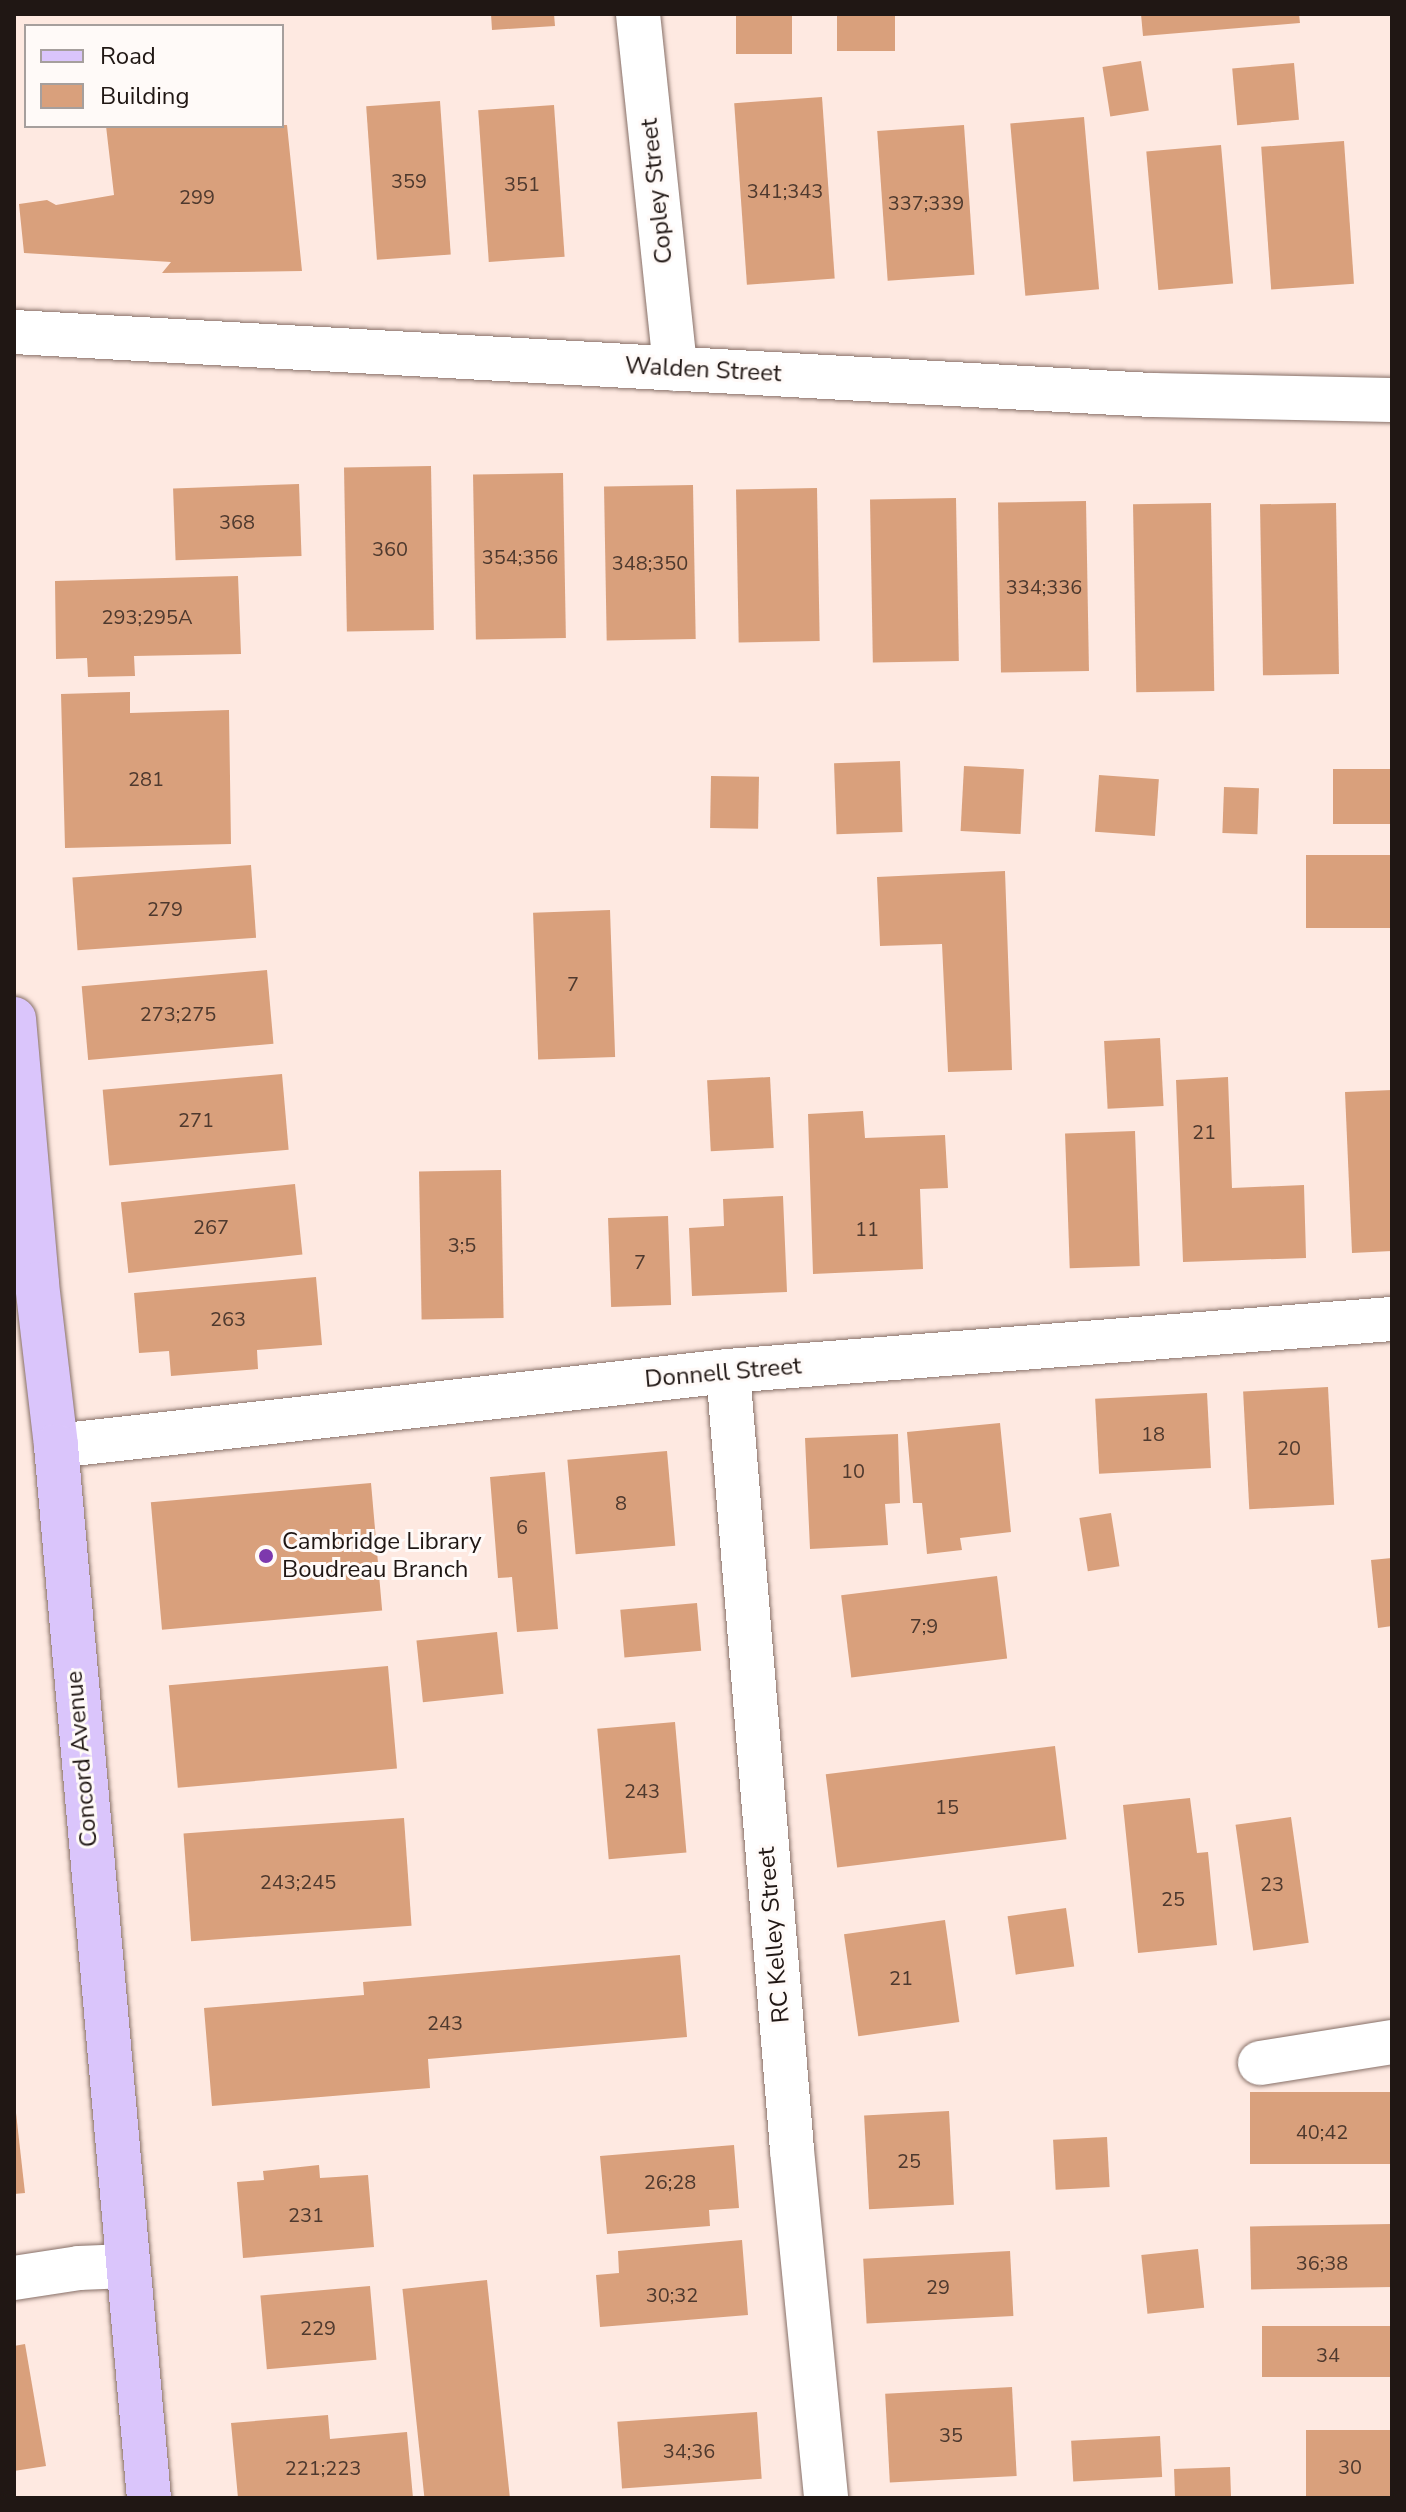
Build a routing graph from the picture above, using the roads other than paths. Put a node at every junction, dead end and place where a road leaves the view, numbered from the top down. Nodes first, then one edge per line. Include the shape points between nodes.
1 (638, 14) edge
2 (14, 332) edge
3 (675, 369) junction
4 (1392, 400) edge
5 (14, 1019) edge
6 (25, 1287) edge
7 (1392, 1319) edge
8 (728, 1371) junction
9 (56, 1446) junction
10 (1392, 2042) edge
11 (1260, 2063) dead end
12 (127, 2266) junction
13 (14, 2278) edge
14 (149, 2498) edge
15 (826, 2498) edge

1 - 3 street, Copley Street
2 - 3 street, Walden Street
3 - 4 street, Walden Street via 1152,395
5 - 6 main road, Concord Avenue
6 - 9 main road, Concord Avenue
7 - 8 street, Donnell Street
8 - 9 street, Donnell Street
8 - 15 street, RC Kelley Street
9 - 12 main road, Concord Avenue
10 - 11 street
12 - 13 street
12 - 14 main road, Concord Avenue

